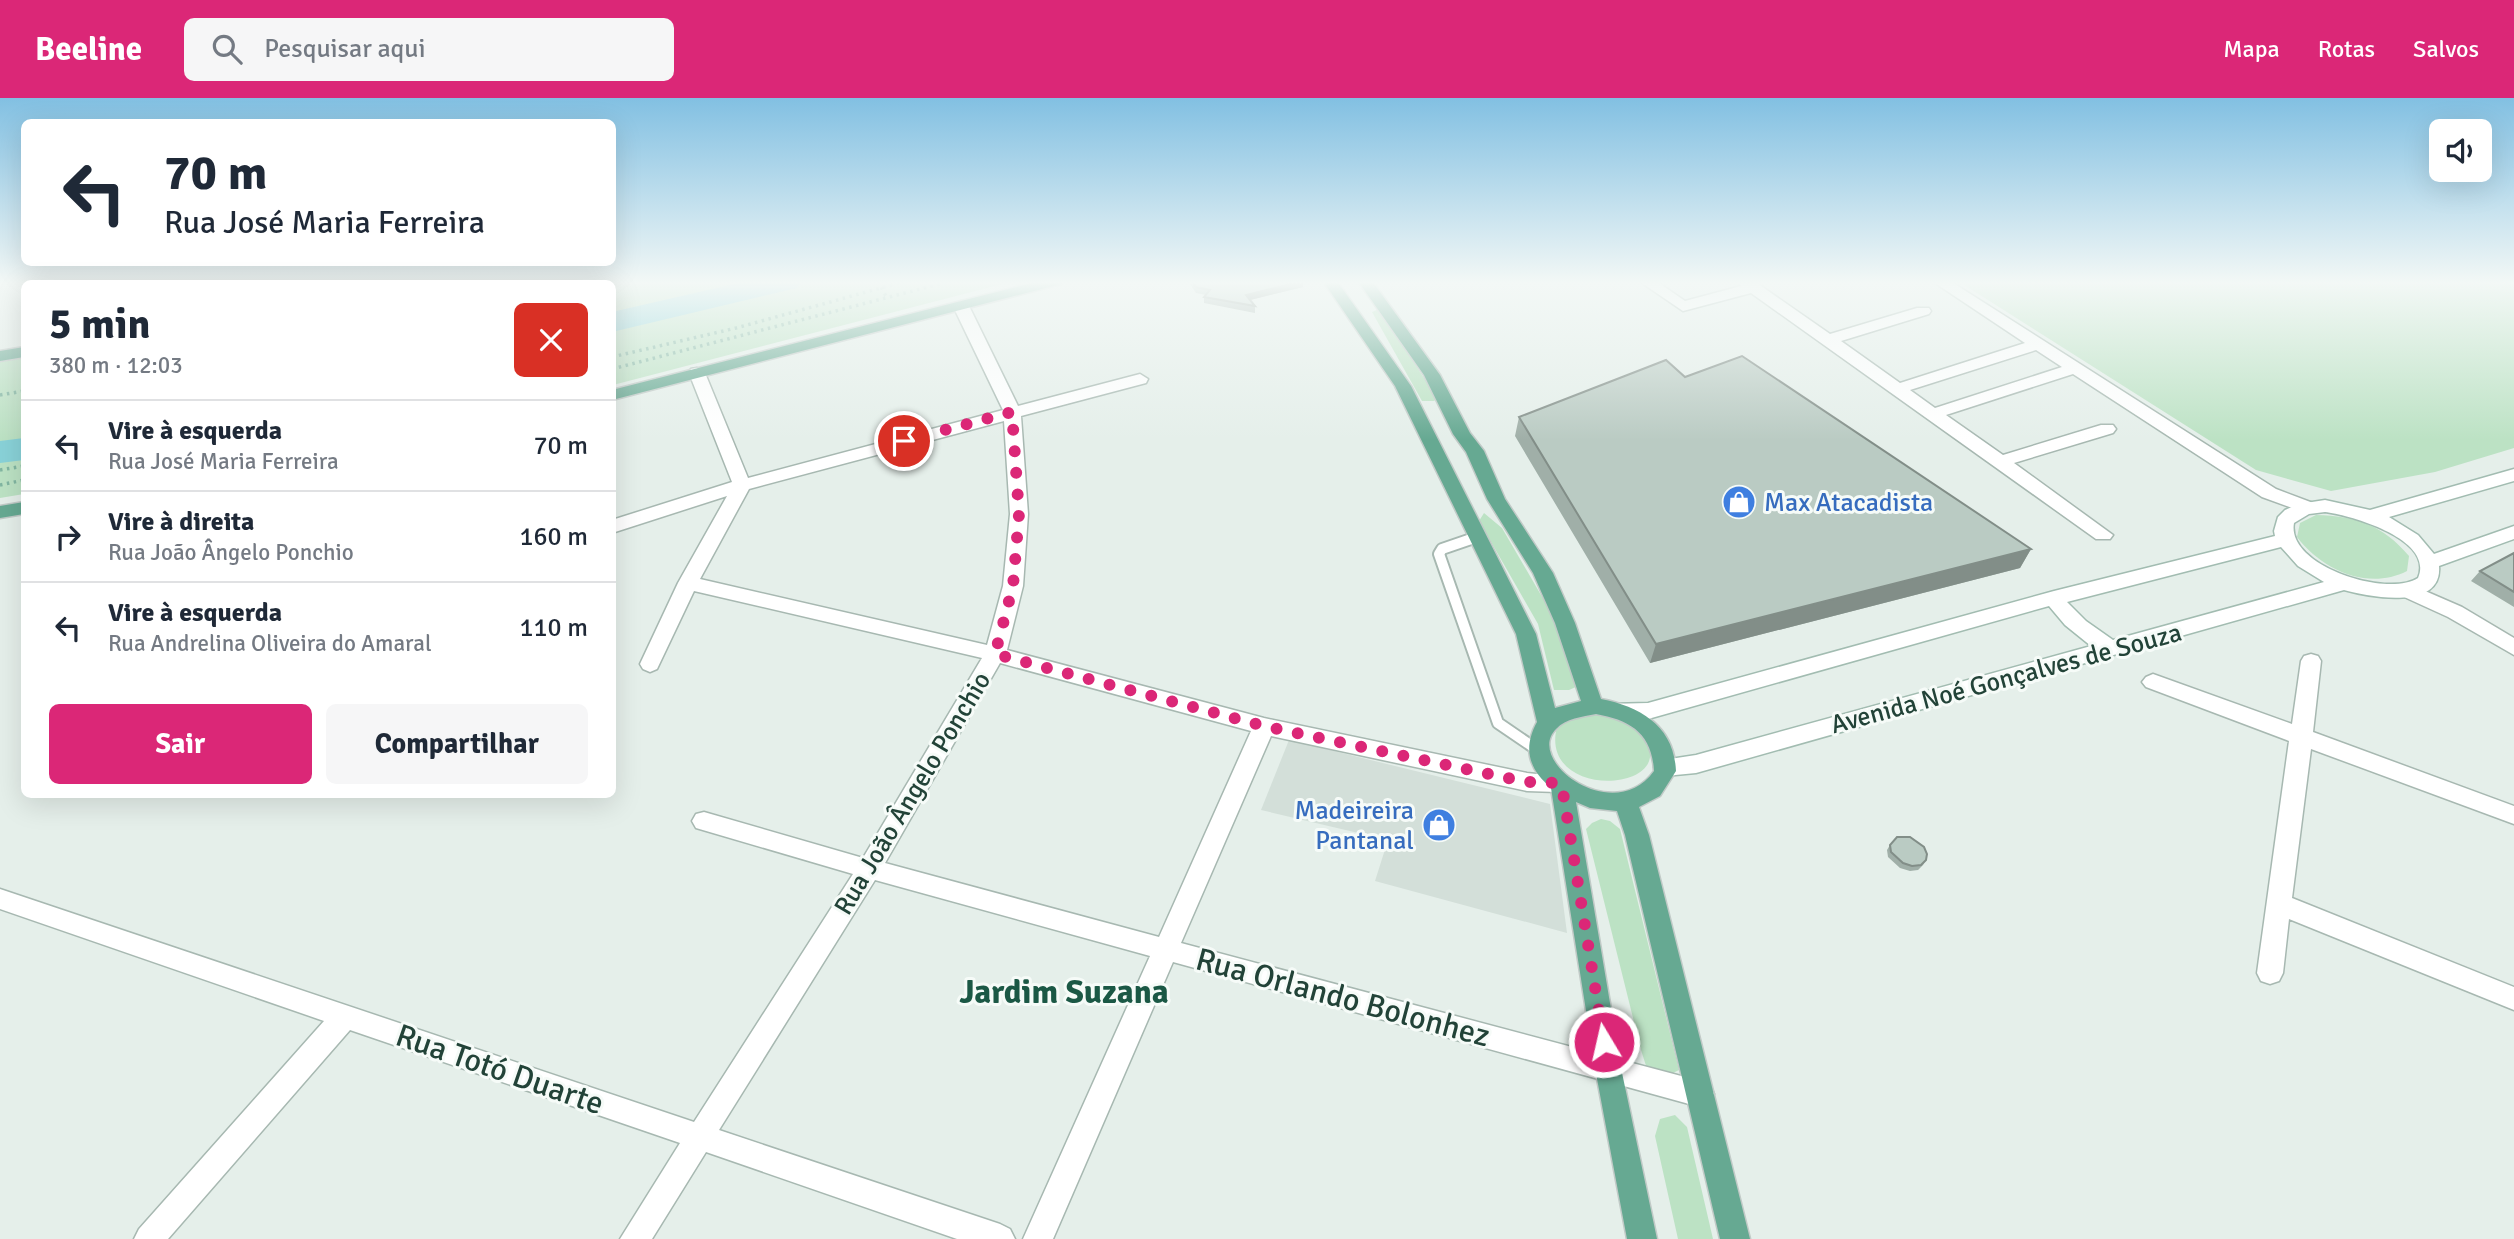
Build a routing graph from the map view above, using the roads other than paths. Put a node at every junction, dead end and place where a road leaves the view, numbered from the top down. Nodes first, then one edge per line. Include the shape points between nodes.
1 (850, 334) edge
2 (975, 334) edge
3 (1368, 334) edge
4 (1404, 334) edge
5 (1820, 334) edge
6 (1847, 334) edge
7 (2023, 334) edge
8 (1828, 340) junction
9 (2038, 344) junction
10 (21, 352) edge
11 (0, 356) edge
12 (2076, 368) junction
13 (697, 373) junction
14 (1140, 379) dead end
15 (1898, 389) junction
16 (616, 394) edge
17 (1409, 401) junction
18 (1012, 412) junction
19 (1932, 414) junction
20 (2107, 429) dead end
21 (1462, 434) junction
22 (2000, 462) junction
23 (1444, 471) junction
24 (2514, 475) edge
25 (742, 485) junction
26 (2269, 493) junction
27 (1496, 499) junction
28 (2306, 507) junction
29 (21, 508) edge
30 (0, 512) edge
31 (2288, 516) junction
32 (2370, 516) junction
33 (616, 526) edge
34 (2514, 532) edge
35 (2102, 535) dead end
36 (1477, 537) junction
37 (2285, 540) junction
38 (2422, 578) junction
39 (688, 583) junction
40 (2345, 583) junction
41 (2054, 598) junction
42 (2109, 648) junction
43 (2514, 648) edge
44 (995, 654) junction
45 (2311, 661) dead end
46 (650, 664) dead end
47 (2152, 682) dead end
48 (1593, 706) junction
49 (1616, 710) junction
50 (1548, 722) junction
51 (1264, 726) junction
52 (2301, 736) junction
53 (1665, 767) junction
54 (1546, 774) junction
55 (1625, 802) junction
56 (2514, 815) edge
57 (704, 821) dead end
58 (869, 869) junction
59 (0, 899) edge
60 (2279, 904) junction
61 (1166, 949) junction
62 (2270, 973) dead end
63 (2514, 999) edge
64 (345, 1016) junction
65 (1608, 1068) junction
66 (1700, 1094) junction
67 (700, 1137) junction
68 (149, 1239) edge
69 (635, 1239) edge
70 (1000, 1239) edge
71 (1038, 1239) edge
72 (1642, 1239) edge
73 (1735, 1239) edge

1 - 13 main road
2 - 18 street, Rua João Ângelo Ponchio
3 - 17 main road
4 - 21 main road via 1432,375
5 - 8 street
6 - 8 street
7 - 9 street
8 - 15 street
9 - 12 street
9 - 15 street
10 - 11 main road
12 - 19 street
12 - 26 street
13 - 16 main road
13 - 25 street
14 - 18 street
15 - 19 street
17 - 21 main road via 1437,413
17 - 23 main road
18 - 25 street
18 - 44 street, Rua João Ângelo Ponchio via 1019,514 1013,586
19 - 22 street
20 - 22 street
21 - 27 main road
22 - 35 street
23 - 27 main road via 1473,495
23 - 36 main road
24 - 32 street
25 - 33 street
25 - 39 street
26 - 28 street
26 - 31 street
27 - 48 main road via 1543,573
28 - 31 street
28 - 32 street via 2336,507
29 - 30 main road
31 - 37 street via 2282,526
32 - 38 street via 2418,545
34 - 38 street
36 - 50 main road via 1525,634
36 - 54 lane via 1439,554 1498,723
37 - 40 street via 2318,571
37 - 41 street
38 - 40 street via 2368,590
38 - 43 street via 2455,612
39 - 44 street
39 - 46 street
40 - 42 street, Avenida Noé Gonçalves de Souza
41 - 42 street via 2083,632
41 - 49 street via 1648,711
42 - 53 street, Avenida Noé Gonçalves de Souza via 1696,764
44 - 51 street
44 - 58 street, Rua João Ângelo Ponchio
45 - 52 street
47 - 52 street
48 - 49 main road
48 - 50 main road via 1569,709
49 - 53 main road via 1656,736 1663,747
50 - 54 main road via 1542,731
51 - 54 street
51 - 61 street
52 - 56 street
52 - 60 street
53 - 55 main road via 1650,792
54 - 55 main road via 1589,799
54 - 65 main road
55 - 66 main road
57 - 58 street, Rua Orlando Bolonhez
58 - 61 street, Rua Orlando Bolonhez
58 - 67 street, Rua João Ângelo Ponchio
59 - 64 street, Rua Totó Duarte
60 - 62 street
60 - 63 street
61 - 65 street, Rua Orlando Bolonhez
61 - 71 street
64 - 67 street, Rua Totó Duarte
64 - 68 street
65 - 66 street, Rua Orlando Bolonhez
65 - 72 main road
66 - 73 main road
67 - 69 street, Rua João Ângelo Ponchio
67 - 70 street, Rua Totó Duarte

